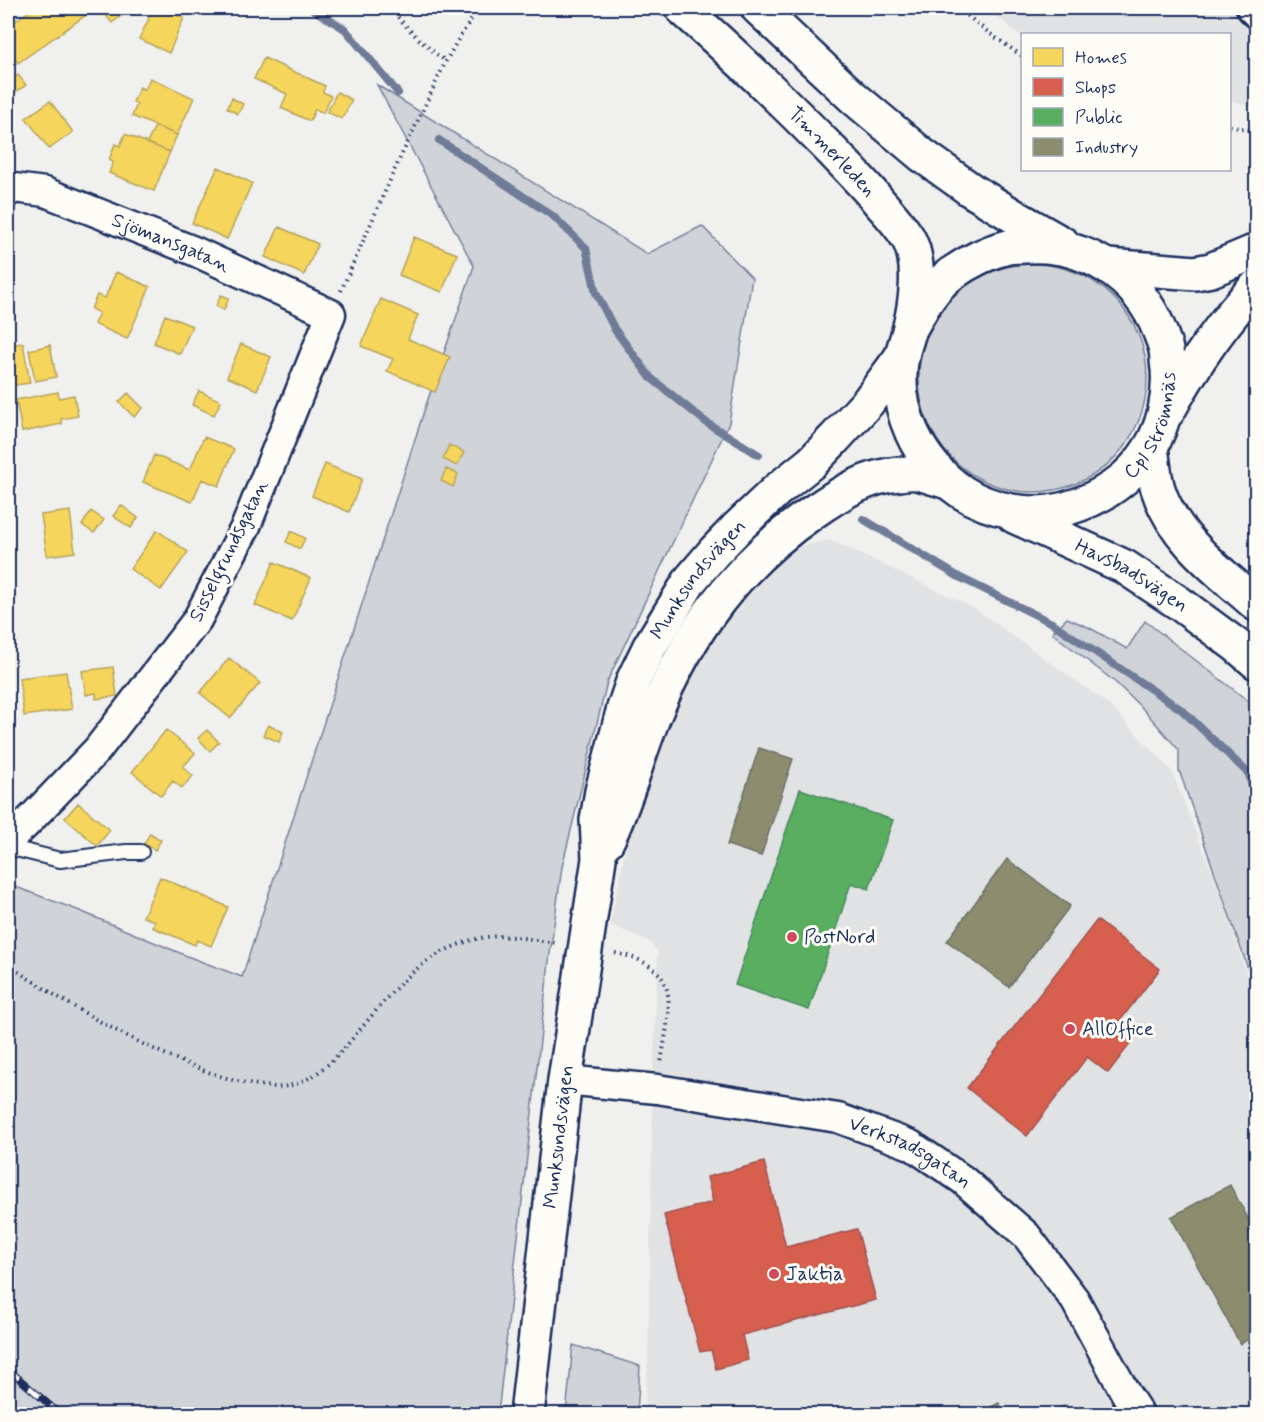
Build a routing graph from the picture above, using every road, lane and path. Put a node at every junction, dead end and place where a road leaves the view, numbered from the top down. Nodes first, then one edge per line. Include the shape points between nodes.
1 (390, 8) edge
2 (479, 8) edge
3 (682, 8) edge
4 (758, 8) edge
5 (958, 8) edge
6 (1251, 8) edge
7 (1257, 13) edge
8 (1021, 55) edge
9 (446, 61) junction
10 (1231, 126) edge
11 (1257, 131) edge
12 (8, 192) edge
13 (1075, 251) junction
14 (1257, 251) edge
15 (1108, 266) junction
16 (1257, 286) edge
17 (331, 314) junction
18 (906, 343) junction
19 (1157, 434) junction
20 (948, 482) junction
21 (996, 508) junction
22 (1257, 604) edge
23 (1257, 662) edge
24 (8, 840) edge
25 (8, 847) edge
26 (141, 852) dead end
27 (599, 859) junction
28 (584, 948) junction
29 (8, 965) edge
30 (565, 1080) junction
31 (657, 1089) junction
32 (527, 1414) edge
33 (1139, 1414) edge

1 - 9 path via 428,49
2 - 9 path
3 - 18 main road, Timmerleden via 861,180 909,240 916,262
4 - 13 main road via 922,155 970,190
5 - 8 path
6 - 7 street
9 - 17 path
10 - 11 path
12 - 17 street, Sjömansgatan via 14,188 45,192 194,251
13 - 15 main road, Cpl Strömnäs
13 - 18 main road, Cpl Strömnäs via 1042,245 1008,247 977,258 948,276 926,300
14 - 15 main road via 1195,273
15 - 19 main road, Cpl Strömnäs via 1133,287 1154,316 1166,350 1169,385
16 - 19 main road via 1219,330
17 - 24 street, Sisselgrundsgatan via 246,526 197,620 97,750
18 - 20 main road, Cpl Strömnäs via 900,384 904,411 928,462
18 - 27 main road, Munksundsvägen via 868,402 812,462 777,490 714,552 669,612 634,679 624,708 597,820
19 - 21 main road, Cpl Strömnäs via 1133,471 1084,504 1055,512
19 - 22 main road via 1157,487 1166,509 1191,545
20 - 21 main road, Cpl Strömnäs
20 - 27 main road, Munksundsvägen via 915,472 886,474 856,485 792,526 732,583 707,614 670,678
21 - 23 main road, Havsbadsvägen via 1125,567
25 - 26 lane via 60,860
27 - 28 main road, Munksundsvägen
28 - 29 path via 490,936 447,949 408,975 330,1063 297,1084 280,1087 234,1081 146,1046
28 - 30 main road, Munksundsvägen
28 - 31 path via 631,956 654,969 664,980 668,1013
30 - 31 street, Verkstadsgatan
30 - 32 main road, Munksundsvägen
31 - 33 street, Verkstadsgatan via 838,1118 911,1145 963,1180 1026,1235 1075,1300

